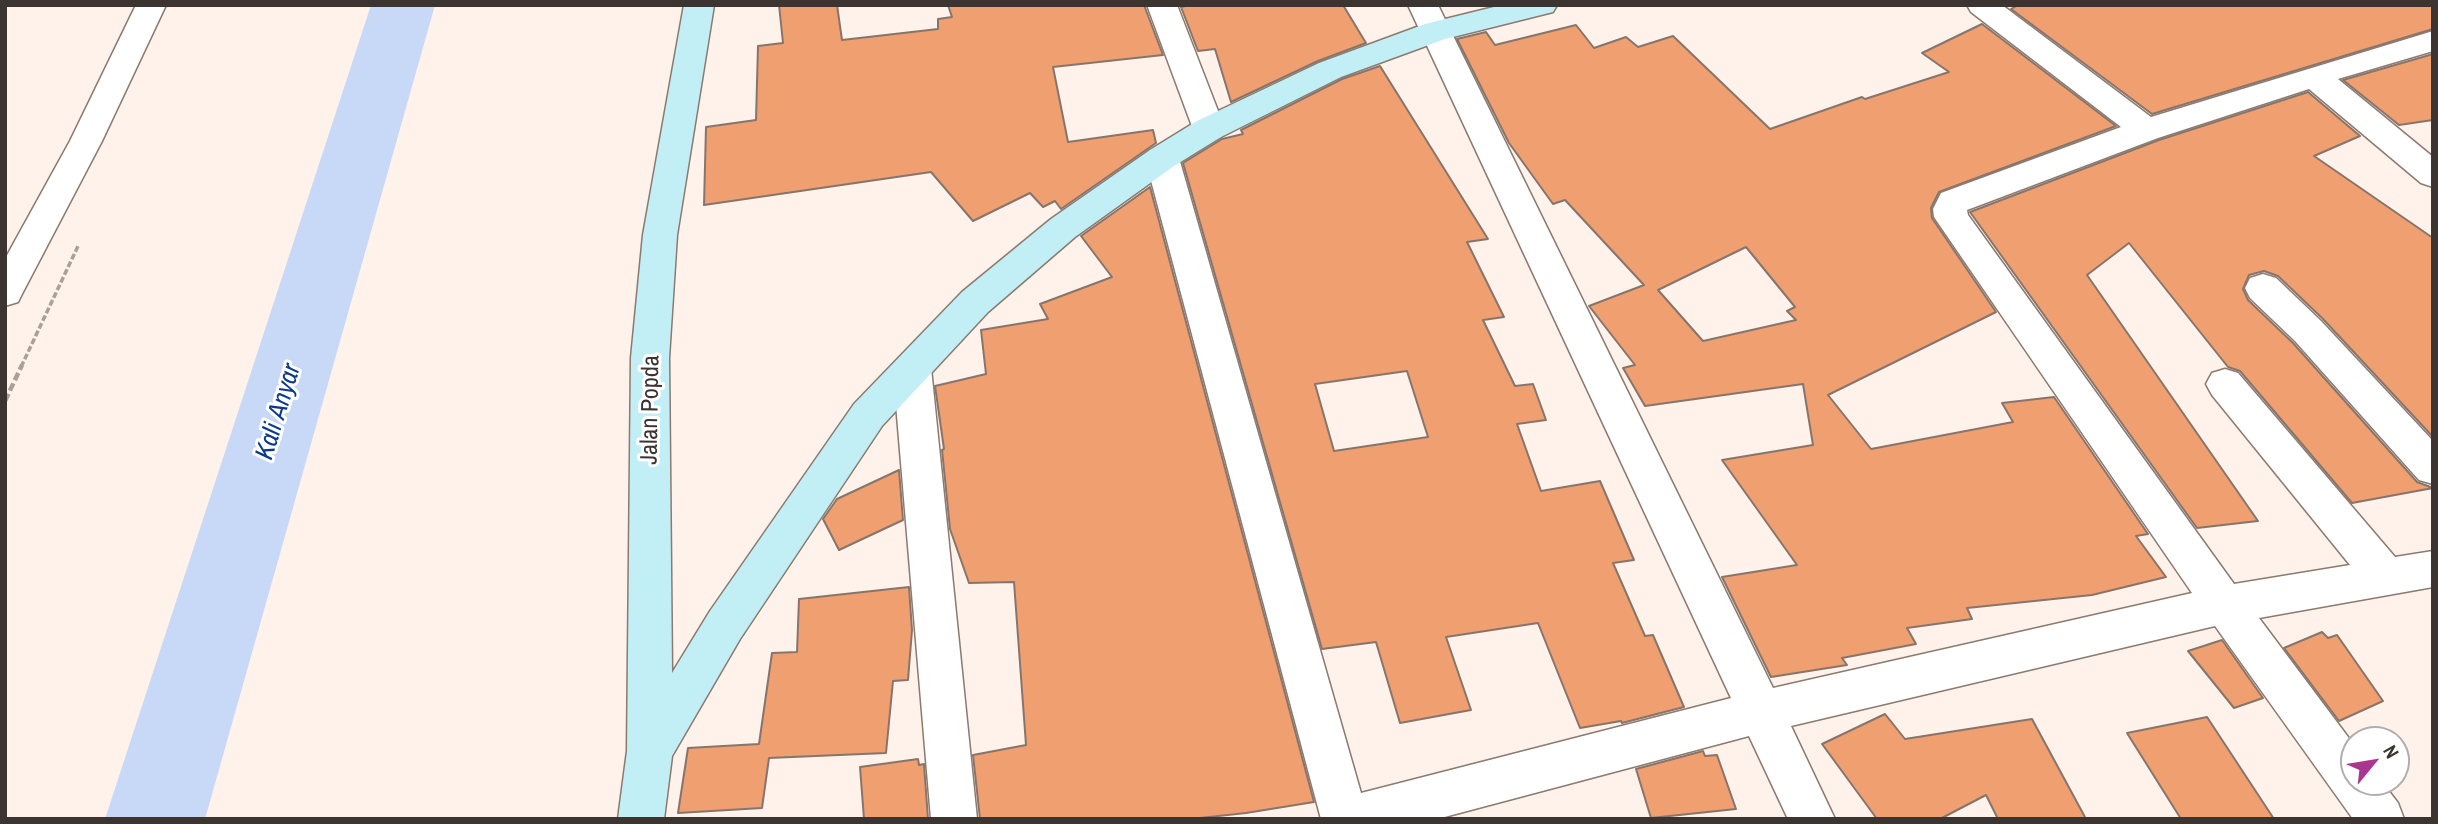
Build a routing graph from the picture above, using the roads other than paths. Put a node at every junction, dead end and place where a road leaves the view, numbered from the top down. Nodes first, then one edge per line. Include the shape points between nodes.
1 (151, 5) edge
2 (699, 5) edge
3 (1162, 5) edge
4 (1542, 5) edge
5 (1982, 5) edge
6 (1429, 18) edge
7 (2433, 41) edge
8 (2314, 76) junction
9 (1209, 129) junction
10 (2146, 130) junction
11 (1162, 158) junction
12 (2433, 175) edge
13 (2263, 288) dead end
14 (5, 292) edge
15 (912, 368) junction
16 (2225, 384) dead end
17 (2433, 468) edge
18 (2433, 569) edge
19 (2386, 577) junction
20 (2224, 605) junction
21 (1760, 712) junction
22 (650, 751) junction
23 (641, 819) edge
24 (954, 819) edge
25 (1347, 819) edge
26 (1812, 819) edge
27 (2381, 819) edge

1 - 14 street via 86,141
2 - 22 street, Jalan Popda via 660,235 650,358
3 - 9 street
4 - 6 street
5 - 10 street
6 - 9 street
6 - 21 street
7 - 8 street
8 - 10 street
8 - 12 street
9 - 11 street
10 - 20 street via 1953,202 1951,217
11 - 15 street via 1063,228 975,302
11 - 25 street
13 - 17 street
15 - 22 street via 868,415 725,625
15 - 24 street
16 - 19 street
18 - 19 street
19 - 20 street
20 - 21 street
20 - 27 street
21 - 25 street
21 - 26 street
22 - 23 street, Jalan Popda

